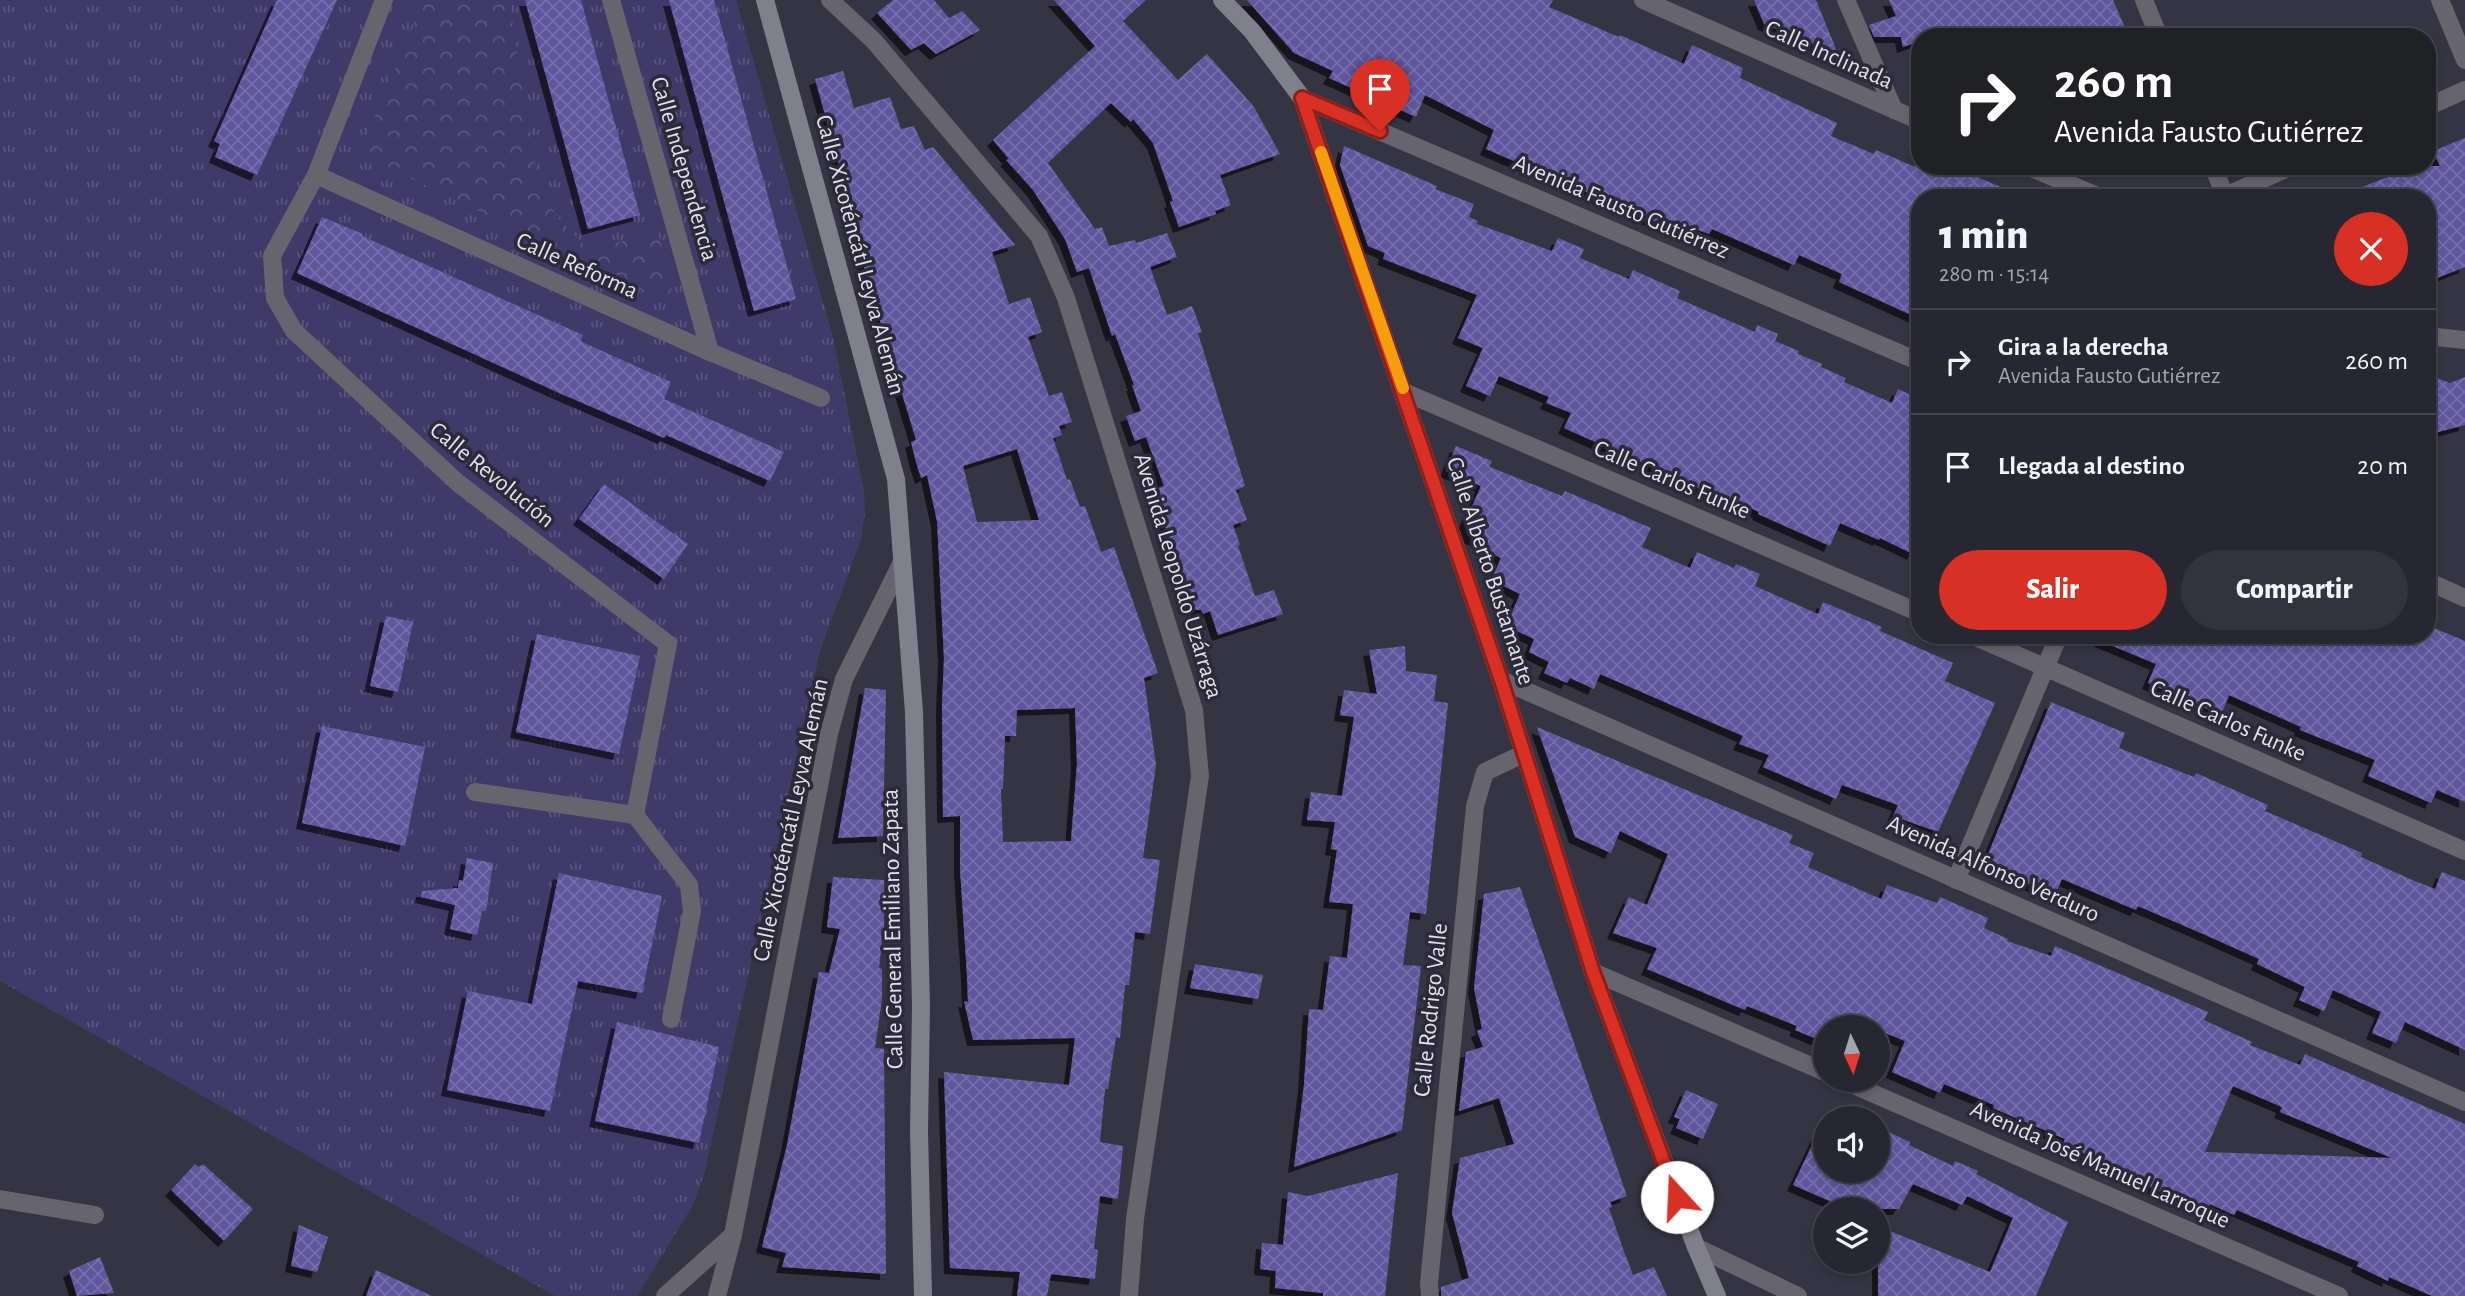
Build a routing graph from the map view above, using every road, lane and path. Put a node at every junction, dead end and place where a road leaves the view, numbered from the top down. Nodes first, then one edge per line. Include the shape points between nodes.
1 (384, 0) edge
2 (611, 0) edge
3 (765, 0) edge
4 (830, 0) edge
5 (1222, 0) edge
6 (1643, 0) edge
7 (1846, 0) edge
8 (2144, 0) edge
9 (2440, 0) edge
10 (2155, 28) edge
11 (2465, 60) edge
12 (2465, 90) edge
13 (1302, 98) junction
14 (2436, 103) edge
15 (1894, 110) junction
16 (1911, 117) edge
17 (316, 174) junction
18 (2048, 175) edge
19 (2272, 175) edge
20 (2080, 189) edge
21 (2241, 189) edge
22 (2436, 337) edge
23 (2465, 340) edge
24 (710, 352) junction
25 (1911, 358) edge
26 (1404, 392) junction
27 (821, 398) dead end
28 (902, 562) junction
29 (2436, 585) edge
30 (2465, 598) edge
31 (1911, 609) edge
32 (1992, 644) edge
33 (2055, 644) edge
34 (2045, 667) junction
35 (1501, 680) junction
36 (1523, 754) junction
37 (475, 792) dead end
38 (635, 815) junction
39 (2465, 851) edge
40 (1956, 880) junction
41 (1593, 972) junction
42 (671, 1019) dead end
43 (1813, 1067) edge
44 (1870, 1092) edge
45 (2465, 1102) edge
46 (0, 1199) edge
47 (94, 1216) dead end
48 (733, 1235) junction
49 (1696, 1247) junction
50 (664, 1296) edge
51 (717, 1296) edge
52 (923, 1296) edge
53 (1129, 1296) edge
54 (1430, 1296) edge
55 (1717, 1296) edge
56 (1798, 1296) edge
57 (2339, 1296) edge

1 - 17 street
2 - 24 street, Calle Independencia
3 - 28 street, Calle Xicoténcátl Leyva Alemán via 896,479
4 - 53 street, Avenida Leopoldo Uzárraga via 874,41 1039,236 1066,298 1194,710 1200,776 1135,1219
5 - 13 street, Calle Alberto Bustamante via 1252,31
6 - 15 street, Calle Inclinada
7 - 15 street
8 - 10 street
9 - 11 street
12 - 14 street
13 - 25 street, Avenida Fausto Gutiérrez
13 - 26 street, Calle Alberto Bustamante
15 - 16 street, Calle Inclinada
17 - 24 street, Calle Reforma
17 - 38 street, Calle Revolución via 272,256 275,298 293,331 458,483 668,645
18 - 20 street
19 - 21 street
22 - 23 street
24 - 27 street, Calle Reforma
26 - 31 street, Calle Carlos Funke
26 - 35 street, Calle Alberto Bustamante
28 - 48 street, Calle Xicoténcátl Leyva Alemán via 844,679 829,734
28 - 52 street, Calle General Emiliano Zapata via 914,712
29 - 30 street
32 - 34 street, Calle Carlos Funke
33 - 34 street
34 - 39 street, Calle Carlos Funke
34 - 40 street
35 - 36 street, Calle Alberto Bustamante
35 - 40 street, Avenida Alfonso Verduro
36 - 41 street, Calle Alberto Bustamante
36 - 54 street, Calle Rodrigo Valle via 1485,772 1475,806
37 - 38 street
38 - 42 street via 689,885 692,911
40 - 45 street, Avenida Alfonso Verduro
41 - 43 street
41 - 49 street, Calle Alberto Bustamante
44 - 57 street, Avenida José Manuel Larroque
46 - 47 street
48 - 50 street
48 - 51 street, Calle Xicoténcátl Leyva Alemán
49 - 55 street, Calle Alberto Bustamante
49 - 56 street

